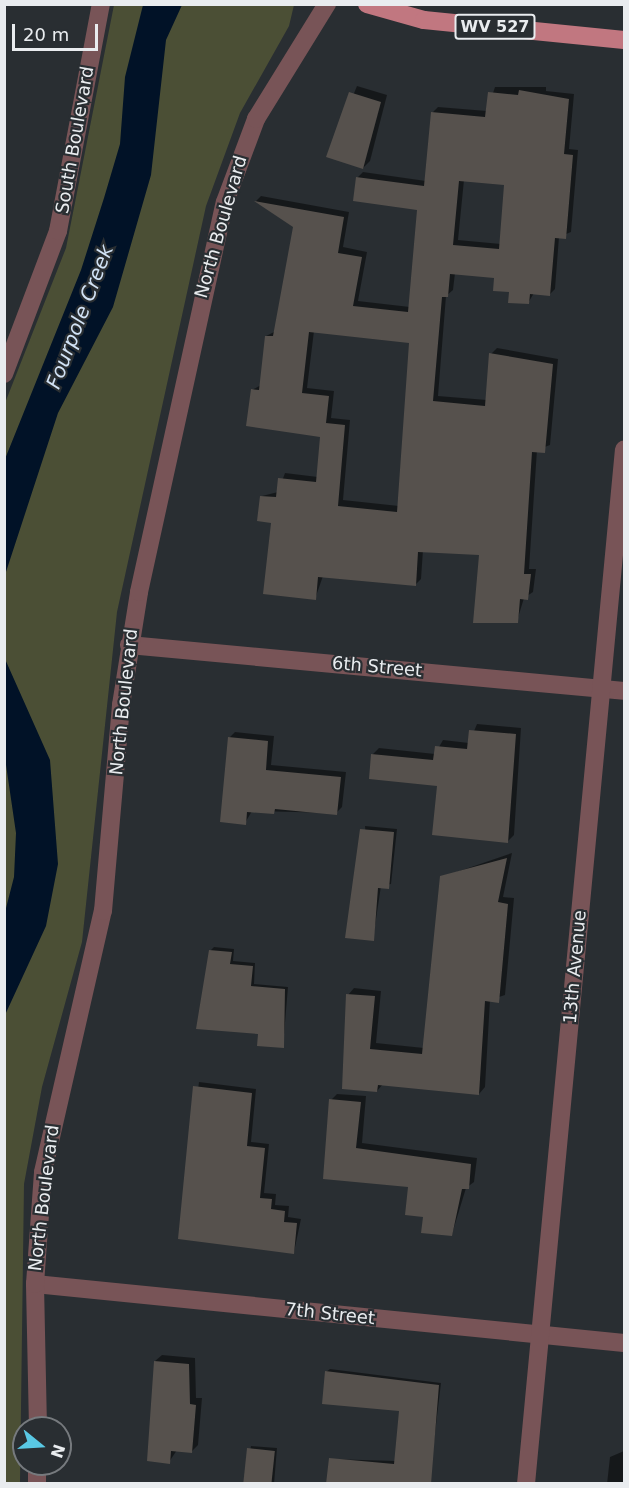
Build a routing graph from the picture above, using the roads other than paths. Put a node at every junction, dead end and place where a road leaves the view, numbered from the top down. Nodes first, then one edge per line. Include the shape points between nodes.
1 (101, 4) edge
2 (327, 4) edge
3 (367, 4) edge
4 (624, 40) edge
5 (4, 374) edge
6 (624, 450) edge
7 (129, 645) junction
8 (601, 689) junction
9 (624, 691) edge
10 (35, 1284) junction
11 (540, 1335) junction
12 (624, 1343) edge
13 (38, 1416) edge
14 (526, 1484) edge

1 - 5 street, South Boulevard via 58,231
2 - 7 street, North Boulevard via 256,119 225,202
3 - 4 main road, WV 527 via 424,20
6 - 8 street, 13th Avenue
7 - 8 street, 6th Street
7 - 10 street, North Boulevard via 103,911 52,1122
8 - 9 street, 6th Street
8 - 11 street, 13th Avenue
10 - 11 street, 7th Street
10 - 13 street, North Boulevard
11 - 12 street, 7th Street
11 - 14 street, 13th Avenue

